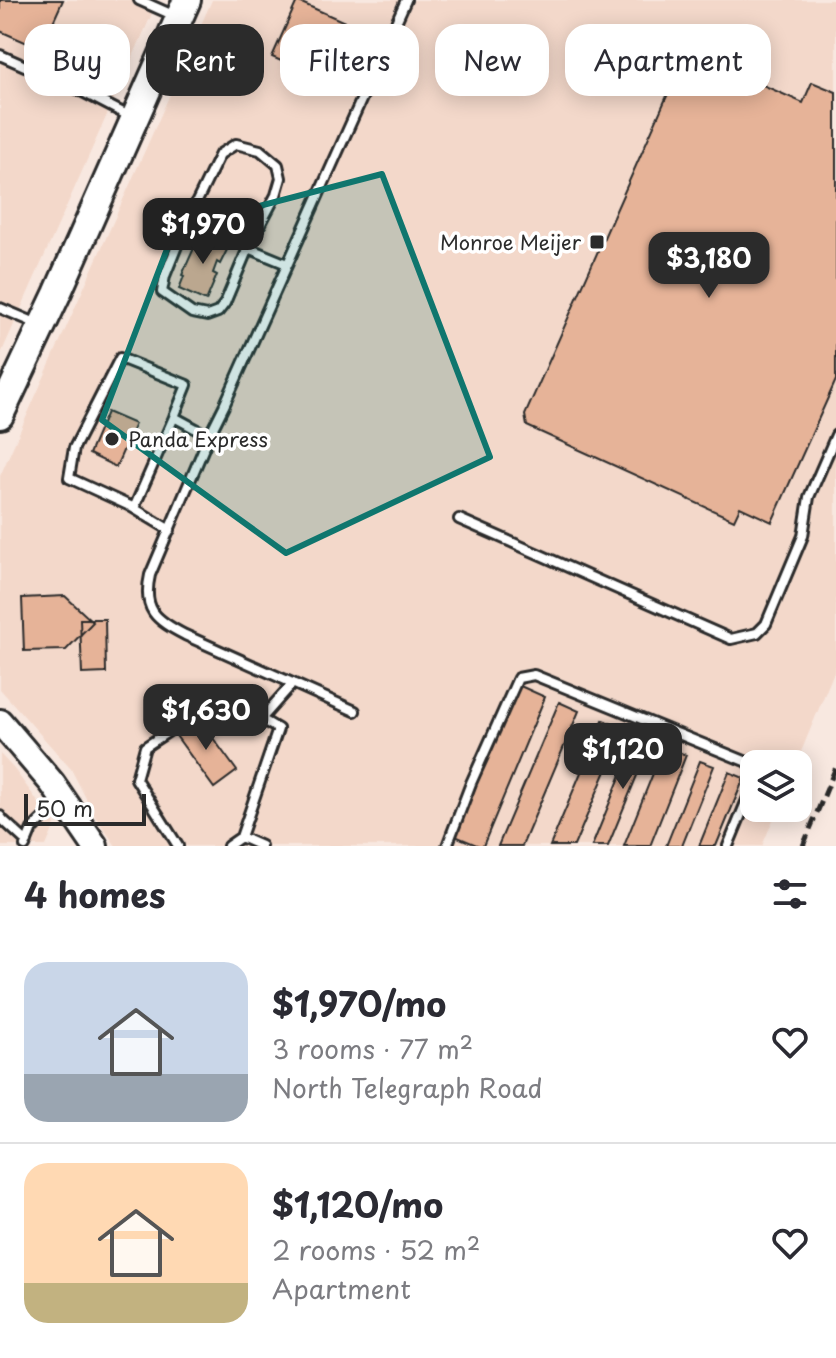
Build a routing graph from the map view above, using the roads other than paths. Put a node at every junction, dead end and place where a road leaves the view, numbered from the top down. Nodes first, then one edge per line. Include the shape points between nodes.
1 (139, 0) edge
2 (406, 0) edge
3 (183, 9) edge
4 (0, 55) edge
5 (135, 119) junction
6 (248, 248) junction
7 (287, 264) junction
8 (0, 308) edge
9 (42, 326) junction
10 (4, 397) edge
11 (174, 417) junction
12 (836, 435) edge
13 (209, 436) junction
14 (134, 508) junction
15 (459, 519) dead end
16 (170, 530) junction
17 (293, 683) junction
18 (355, 711) dead end
19 (261, 719) junction
20 (0, 722) edge
21 (740, 759) edge
22 (63, 799) junction
23 (0, 816) edge
24 (740, 817) edge
25 (241, 837) junction
26 (26, 844) edge
27 (95, 846) edge
28 (178, 846) edge
29 (228, 846) edge
30 (261, 846) edge
31 (447, 846) edge
32 (728, 846) edge

1 - 3 lane
2 - 7 lane
3 - 5 main road
4 - 5 lane
5 - 9 main road
6 - 6 lane via 281,178 278,165 260,150 236,144 220,154 185,226 162,292 192,313 218,312
6 - 7 lane
7 - 13 lane
8 - 9 lane
9 - 10 main road
11 - 13 lane
11 - 14 lane
11 - 14 lane via 187,385 120,358 74,448 69,478
12 - 15 lane via 809,497 803,536 774,608 757,633 745,637 731,639
13 - 16 lane
14 - 16 lane
16 - 17 lane via 148,586 157,618
17 - 18 lane
17 - 19 lane
19 - 25 lane via 278,729
19 - 28 lane via 221,697 145,747 136,779
20 - 22 street
21 - 31 lane via 534,675 518,678
22 - 26 lane via 32,829
22 - 27 street
23 - 26 lane
24 - 32 lane
25 - 29 lane
25 - 30 lane

